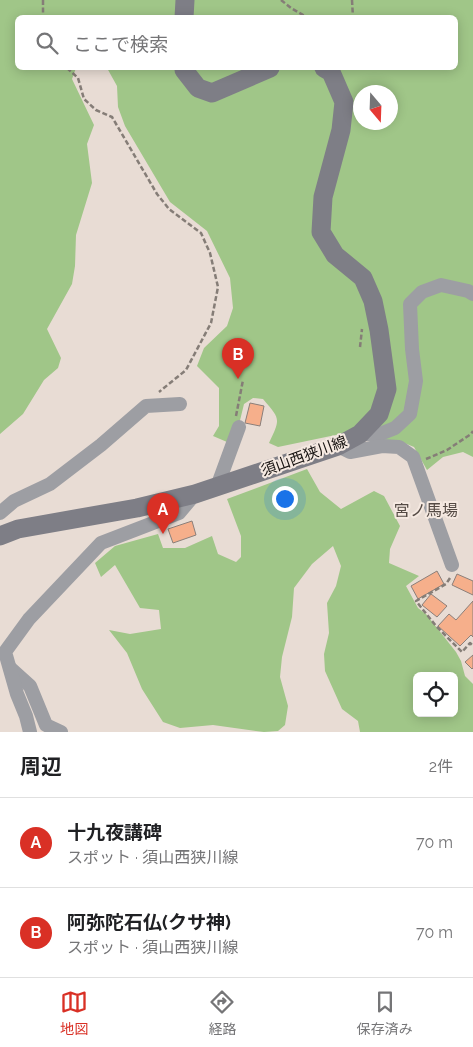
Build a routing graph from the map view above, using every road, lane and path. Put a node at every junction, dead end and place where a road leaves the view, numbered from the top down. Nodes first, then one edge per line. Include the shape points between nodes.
1 (43, 0) edge
2 (185, 0) edge
3 (281, 0) edge
4 (352, 0) edge
5 (43, 15) edge
6 (184, 15) edge
7 (303, 15) edge
8 (353, 15) edge
9 (69, 70) edge
10 (184, 70) edge
11 (265, 70) edge
12 (328, 70) edge
13 (473, 294) edge
14 (180, 404) dead end
15 (146, 406) junction
16 (239, 426) dead end
17 (473, 431) edge
18 (360, 434) junction
19 (338, 446) junction
20 (415, 463) junction
21 (217, 487) junction
22 (195, 494) junction
23 (0, 513) edge
24 (0, 536) edge
25 (452, 565) joint
26 (473, 646) edge
27 (4, 656) edge
28 (30, 732) edge
29 (62, 732) edge

1 - 5 path
2 - 6 main road
3 - 7 path
4 - 8 path
9 - 15 path via 78,78 84,99 96,110 112,117 169,209 201,234 216,276 218,287 211,323 195,354 186,370
10 - 11 main road via 198,88 212,93
12 - 18 main road, 須山西狭川線 via 344,102 341,130 323,197 321,232 335,255 363,278 374,301 387,389 379,414
13 - 18 street via 441,285 422,292 410,304 416,381 410,414 395,428 380,434
14 - 15 street
15 - 23 street via 50,484 14,501
16 - 21 street
17 - 20 path via 447,450
18 - 19 main road, 須山西狭川線
19 - 20 street via 350,452 382,446 399,447 413,457
19 - 21 main road, 須山西狭川線
20 - 25 street
21 - 22 main road, 須山西狭川線
22 - 24 main road, 須山西狭川線 via 137,508 18,528
22 - 27 street via 179,513 101,543 29,619
25 - 26 path via 454,572 446,584 416,601 462,652 470,643
27 - 28 street
27 - 29 street via 30,686 46,725

